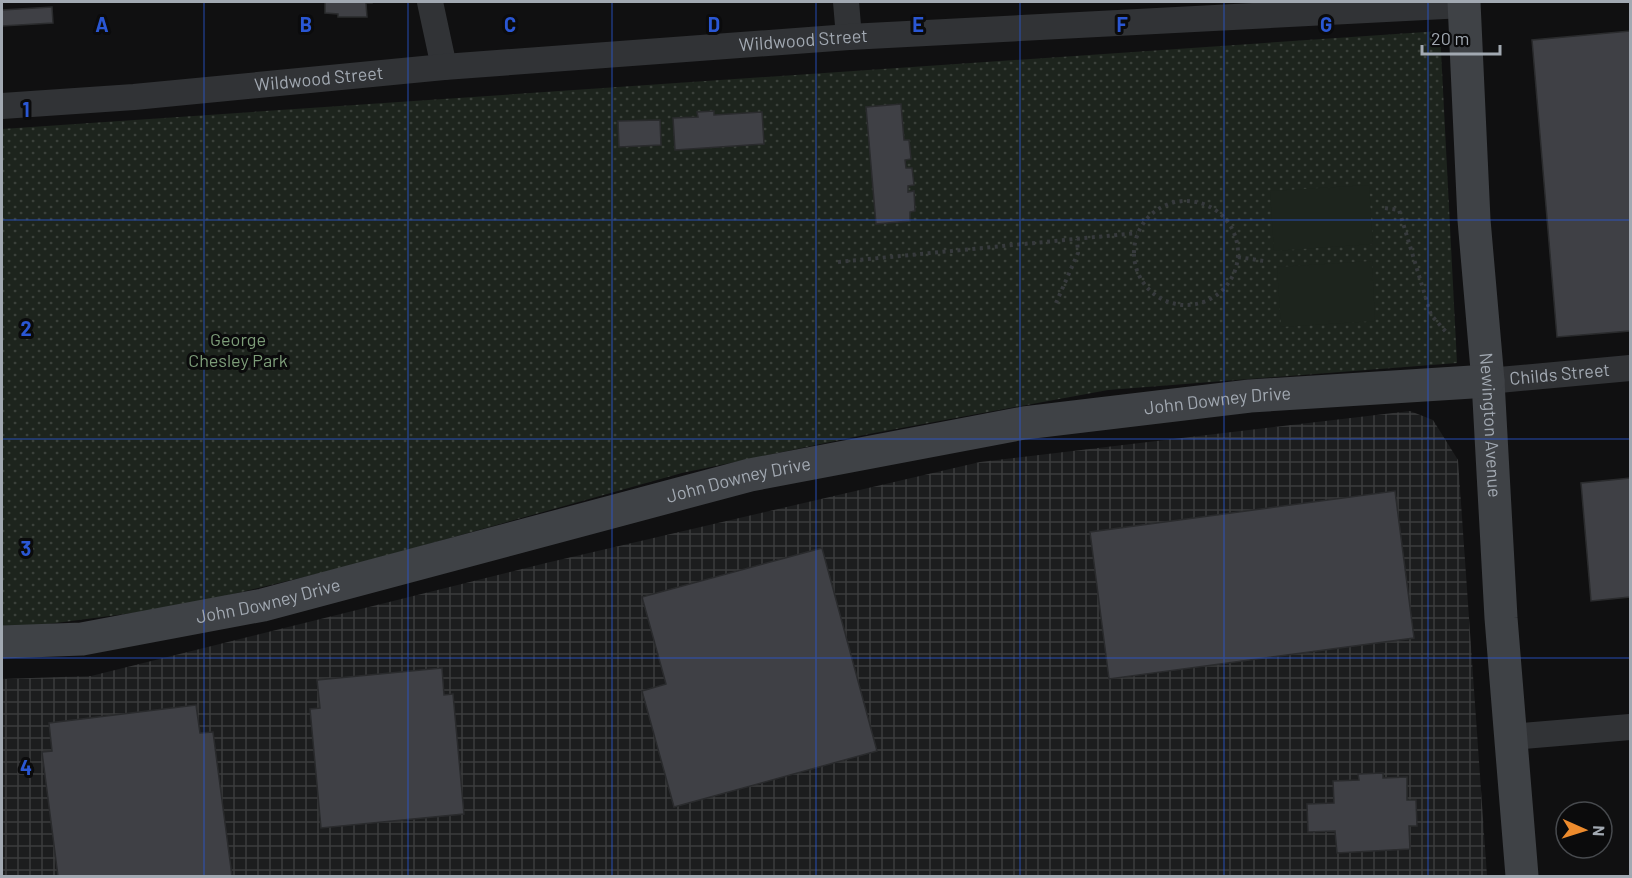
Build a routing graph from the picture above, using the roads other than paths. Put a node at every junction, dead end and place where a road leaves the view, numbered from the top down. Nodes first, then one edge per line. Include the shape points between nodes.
1 (430, 2) edge
2 (846, 2) edge
3 (1464, 3) edge
4 (849, 37) junction
5 (444, 67) junction
6 (2, 106) edge
7 (1630, 368) edge
8 (1488, 381) junction
9 (2, 642) edge
10 (1630, 727) edge
11 (1510, 737) junction
12 (1521, 863) edge

1 - 5 street
2 - 4 street
3 - 4 street, Wildwood Street
3 - 8 street, Newington Avenue via 1474,220
4 - 5 street, Wildwood Street
5 - 6 street, Wildwood Street
7 - 8 street, Childs Street
8 - 9 street, John Downey Drive via 1250,396 1024,423 750,475 263,605 82,639
8 - 11 street, Newington Avenue
10 - 11 street
11 - 12 street, Newington Avenue

